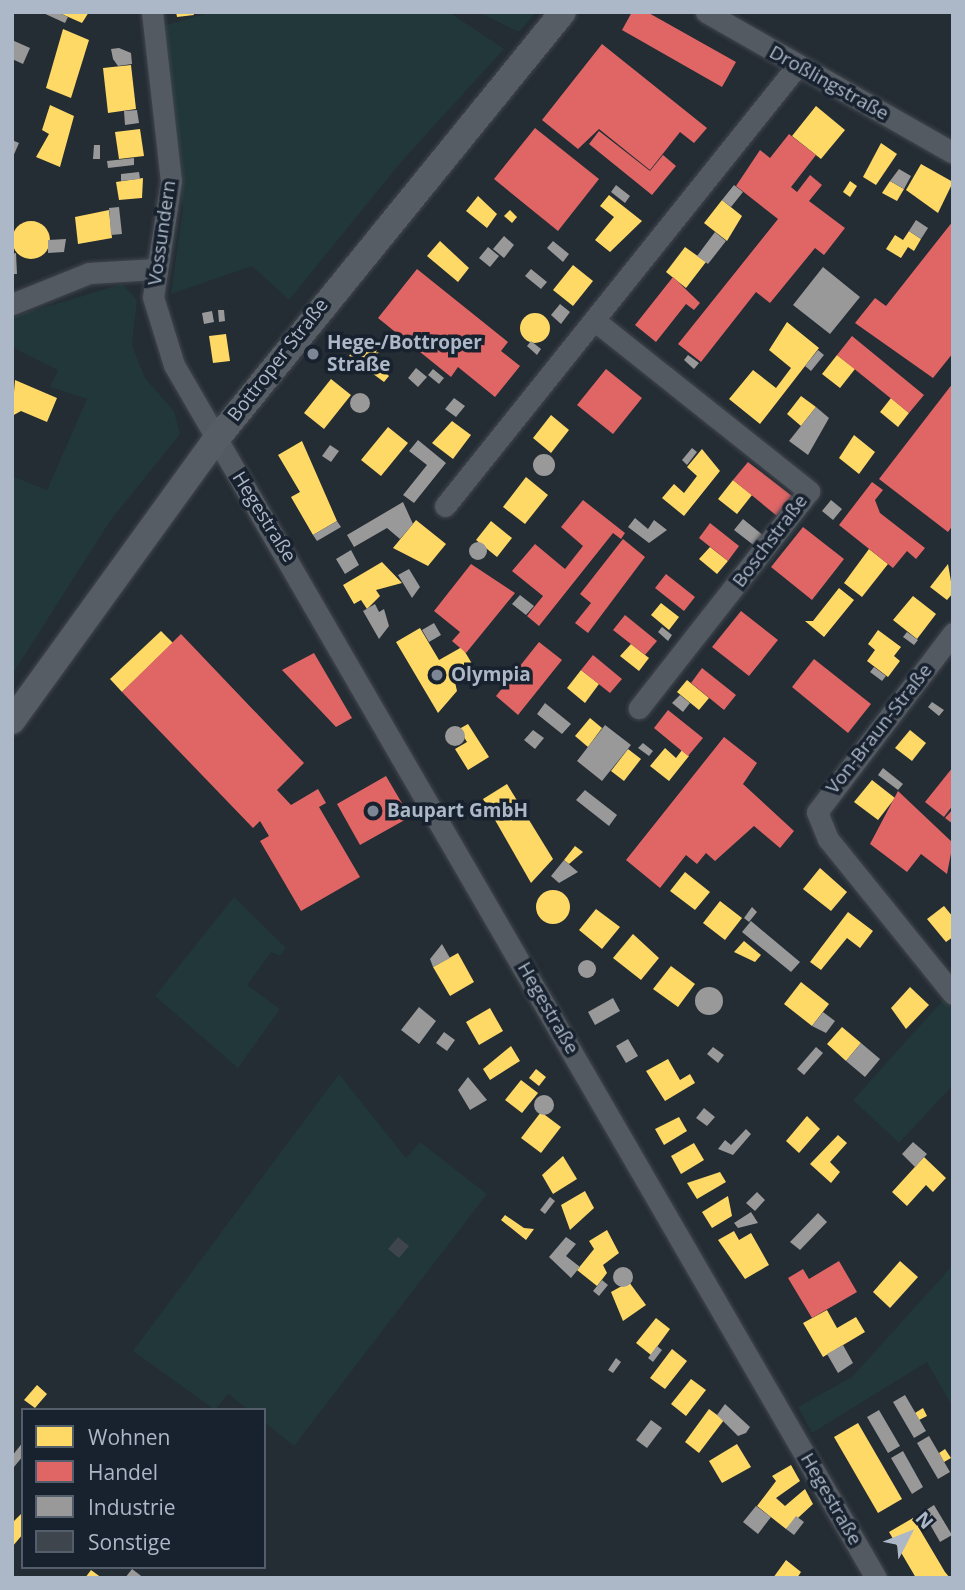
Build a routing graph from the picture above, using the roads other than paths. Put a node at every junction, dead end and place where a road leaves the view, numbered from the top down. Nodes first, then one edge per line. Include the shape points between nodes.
1 (152, 12) edge
2 (563, 12) edge
3 (706, 12) edge
4 (797, 66) junction
5 (953, 153) edge
6 (155, 269) junction
7 (12, 304) edge
8 (594, 320) junction
9 (215, 440) junction
10 (445, 506) dead end
11 (953, 633) edge
12 (639, 708) dead end
13 (12, 722) edge
14 (953, 994) edge
15 (876, 1578) edge

1 - 6 street, Vossundern via 172,181
2 - 9 main road, Bottroper Straße
3 - 4 street, Droßlingstraße
4 - 5 street, Droßlingstraße
4 - 8 street
6 - 7 street via 89,273
6 - 9 street, Vossundern via 159,328
8 - 10 street
8 - 12 street, Boschstraße via 809,491
9 - 13 main road, Bottroper Straße
9 - 15 street, Hegestraße via 292,563
11 - 14 street, Von-Braun-Straße via 817,812 828,839

